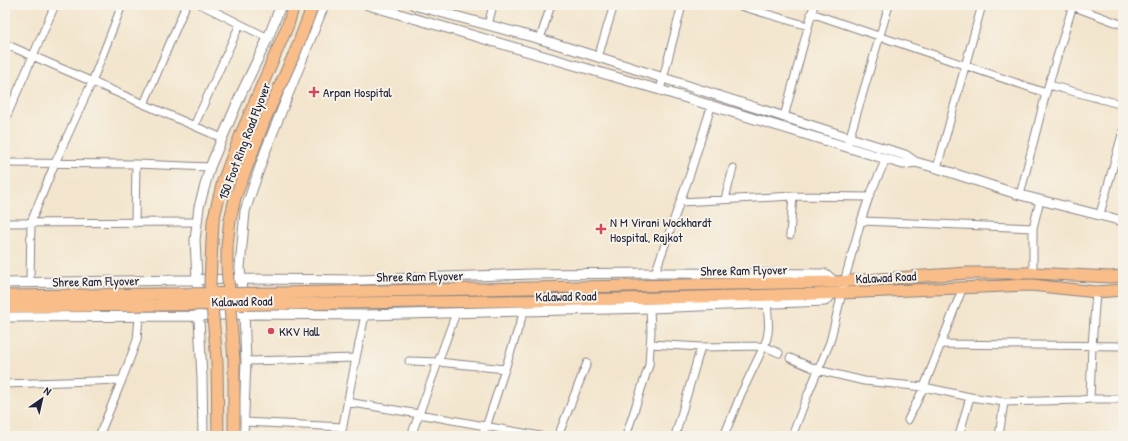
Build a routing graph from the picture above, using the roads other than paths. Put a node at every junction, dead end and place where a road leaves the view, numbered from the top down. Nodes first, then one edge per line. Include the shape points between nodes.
1 (55, 5) edge
2 (122, 5) edge
3 (186, 5) edge
4 (202, 5) edge
5 (281, 5) edge
6 (294, 5) edge
7 (313, 5) edge
8 (324, 5) edge
9 (368, 5) edge
10 (414, 5) edge
11 (493, 5) edge
12 (551, 5) edge
13 (614, 5) edge
14 (682, 5) edge
15 (737, 5) edge
16 (814, 5) edge
17 (890, 5) edge
18 (982, 5) edge
19 (1073, 6) edge
20 (749, 7) edge
21 (811, 13) junction
22 (240, 24) junction
23 (488, 25) junction
24 (1123, 25) edge
25 (808, 26) junction
26 (880, 36) junction
27 (268, 38) junction
28 (540, 39) junction
29 (5, 44) edge
30 (32, 56) junction
31 (598, 57) junction
32 (965, 65) junction
33 (663, 78) junction
34 (92, 82) junction
35 (1048, 85) junction
36 (660, 90) junction
37 (1046, 93) junction
38 (144, 104) junction
39 (1123, 105) edge
40 (711, 107) junction
41 (784, 117) junction
42 (5, 120) edge
43 (194, 126) junction
44 (1123, 131) edge
45 (222, 138) junction
46 (848, 143) junction
47 (886, 159) junction
48 (915, 162) junction
49 (55, 163) junction
50 (5, 164) edge
51 (136, 164) junction
52 (210, 167) junction
53 (733, 168) dead end
54 (937, 168) junction
55 (1020, 195) junction
56 (793, 196) junction
57 (869, 197) junction
58 (725, 199) junction
59 (1040, 200) junction
60 (680, 202) junction
61 (1100, 214) junction
62 (1123, 221) edge
63 (5, 222) edge
64 (31, 222) junction
65 (197, 222) junction
66 (861, 222) junction
67 (135, 223) junction
68 (1033, 228) junction
69 (790, 235) dead end
70 (655, 273) junction
71 (1033, 273) junction
72 (1123, 276) edge
73 (241, 279) junction
74 (197, 280) junction
75 (5, 283) edge
76 (30, 283) junction
77 (963, 287) junction
78 (839, 288) junction
79 (1123, 290) edge
80 (1096, 292) junction
81 (5, 296) edge
82 (767, 303) junction
83 (5, 307) edge
84 (650, 308) junction
85 (524, 311) junction
86 (456, 313) junction
87 (244, 314) junction
88 (365, 315) junction
89 (199, 316) junction
90 (139, 317) junction
91 (5, 318) edge
92 (650, 344) junction
93 (941, 344) junction
94 (764, 346) junction
95 (1092, 346) junction
96 (1123, 346) edge
97 (701, 347) junction
98 (779, 353) dead end
99 (356, 358) junction
100 (790, 358) dead end
101 (246, 361) junction
102 (409, 361) dead end
103 (438, 362) junction
104 (587, 363) dead end
105 (505, 369) junction
106 (818, 370) junction
107 (122, 380) junction
108 (5, 384) edge
109 (924, 387) junction
110 (970, 397) junction
111 (1090, 399) junction
112 (1123, 399) edge
113 (348, 402) junction
114 (1004, 402) junction
115 (419, 414) junction
116 (908, 420) dead end
117 (244, 422) junction
118 (486, 426) junction
119 (343, 427) junction
120 (100, 436) edge
121 (203, 436) edge
122 (218, 436) edge
123 (234, 436) edge
124 (243, 436) edge
125 (341, 436) edge
126 (411, 436) edge
127 (482, 436) edge
128 (540, 436) edge
129 (558, 436) edge
130 (626, 436) edge
131 (675, 436) edge
132 (724, 436) edge
133 (792, 436) edge
134 (959, 436) edge
135 (999, 436) edge

1 - 30 street
2 - 34 street
3 - 38 street
4 - 22 street
5 - 27 street
6 - 122 main road, 150 Foot Ring Road Flyover, bridge via 288,25 238,140 223,181 213,220 210,283 217,362
7 - 123 main road, 150 Foot Ring Road Flyover, bridge via 265,119 235,198 230,220 227,267 234,361
8 - 73 street via 265,152 245,211
9 - 36 street
10 - 23 street
11 - 23 street
12 - 28 street
13 - 31 street
14 - 33 street
15 - 20 street
16 - 21 street
17 - 26 street
18 - 32 street
19 - 24 street
19 - 35 street
20 - 25 street
21 - 25 street
21 - 26 street
22 - 27 street
22 - 43 street
23 - 28 street
25 - 41 street
26 - 32 street
26 - 46 street
27 - 45 street
28 - 31 street
29 - 30 street
30 - 34 street
30 - 42 street
31 - 33 street
32 - 37 street
32 - 54 street
33 - 36 street
33 - 41 street
34 - 38 street
34 - 49 street
35 - 37 street
35 - 39 street
36 - 40 street
37 - 55 street
38 - 43 street
40 - 46 street
40 - 60 street
41 - 46 street
43 - 45 street
44 - 61 street
45 - 52 street
46 - 47 street
46 - 48 street via 905,155
47 - 48 street via 903,164
47 - 57 street
48 - 54 street
49 - 50 street
49 - 51 street
49 - 64 street
51 - 52 street
51 - 67 street
52 - 65 street
53 - 58 street
54 - 55 street
55 - 59 street
56 - 57 street
56 - 58 street
56 - 69 street
57 - 66 street
58 - 60 street
59 - 61 street
59 - 68 street
60 - 70 street
61 - 62 street
63 - 64 street
64 - 67 street
64 - 76 street
65 - 67 street
65 - 74 street
66 - 68 street
66 - 78 street
68 - 71 street
70 - 73 street, Kalawad Road via 360,280
70 - 78 street, Kalawad Road via 826,274
71 - 72 main road, Kalawad Road
71 - 78 main road, Kalawad Road via 968,273
73 - 74 street, Kalawad Road
73 - 87 street
74 - 76 street, Kalawad Road
74 - 89 street
75 - 76 street, Kalawad Road
77 - 78 main road, Kalawad Road
77 - 80 main road, Kalawad Road via 1031,285
77 - 93 street
78 - 81 main road, Shree Ram Flyover, bridge via 822,282 420,291
78 - 82 street, Kalawad Road via 825,301
78 - 83 main road, Shree Ram Flyover, bridge via 818,294 574,300
78 - 106 street via 830,342
79 - 80 main road, Kalawad Road
80 - 95 street
82 - 84 street, Kalawad Road
82 - 94 street via 768,338
84 - 85 street, Kalawad Road
84 - 92 street
85 - 86 street, Kalawad Road
85 - 105 street
86 - 88 street, Kalawad Road
86 - 103 street
87 - 88 street, Kalawad Road
87 - 89 street, Kalawad Road
87 - 101 street
88 - 99 street
89 - 90 street, Kalawad Road
89 - 121 street
90 - 91 street, Kalawad Road
90 - 107 street via 137,340
92 - 97 street
92 - 130 street via 649,365
93 - 95 street
93 - 109 street
94 - 97 street
94 - 98 street
94 - 132 street
95 - 96 street
95 - 111 street
97 - 131 street
99 - 101 street
99 - 113 street
100 - 106 street
101 - 117 street
102 - 103 street
103 - 105 street
103 - 115 street
104 - 129 street
105 - 118 street
106 - 109 street via 864,381
106 - 133 street
107 - 108 street
107 - 120 street
109 - 110 street
109 - 116 street
110 - 114 street
110 - 134 street
111 - 112 street
111 - 114 street
113 - 115 street
113 - 119 street
114 - 135 street
115 - 118 street
115 - 126 street
117 - 119 street
117 - 124 street
118 - 127 street
118 - 128 street
119 - 125 street

